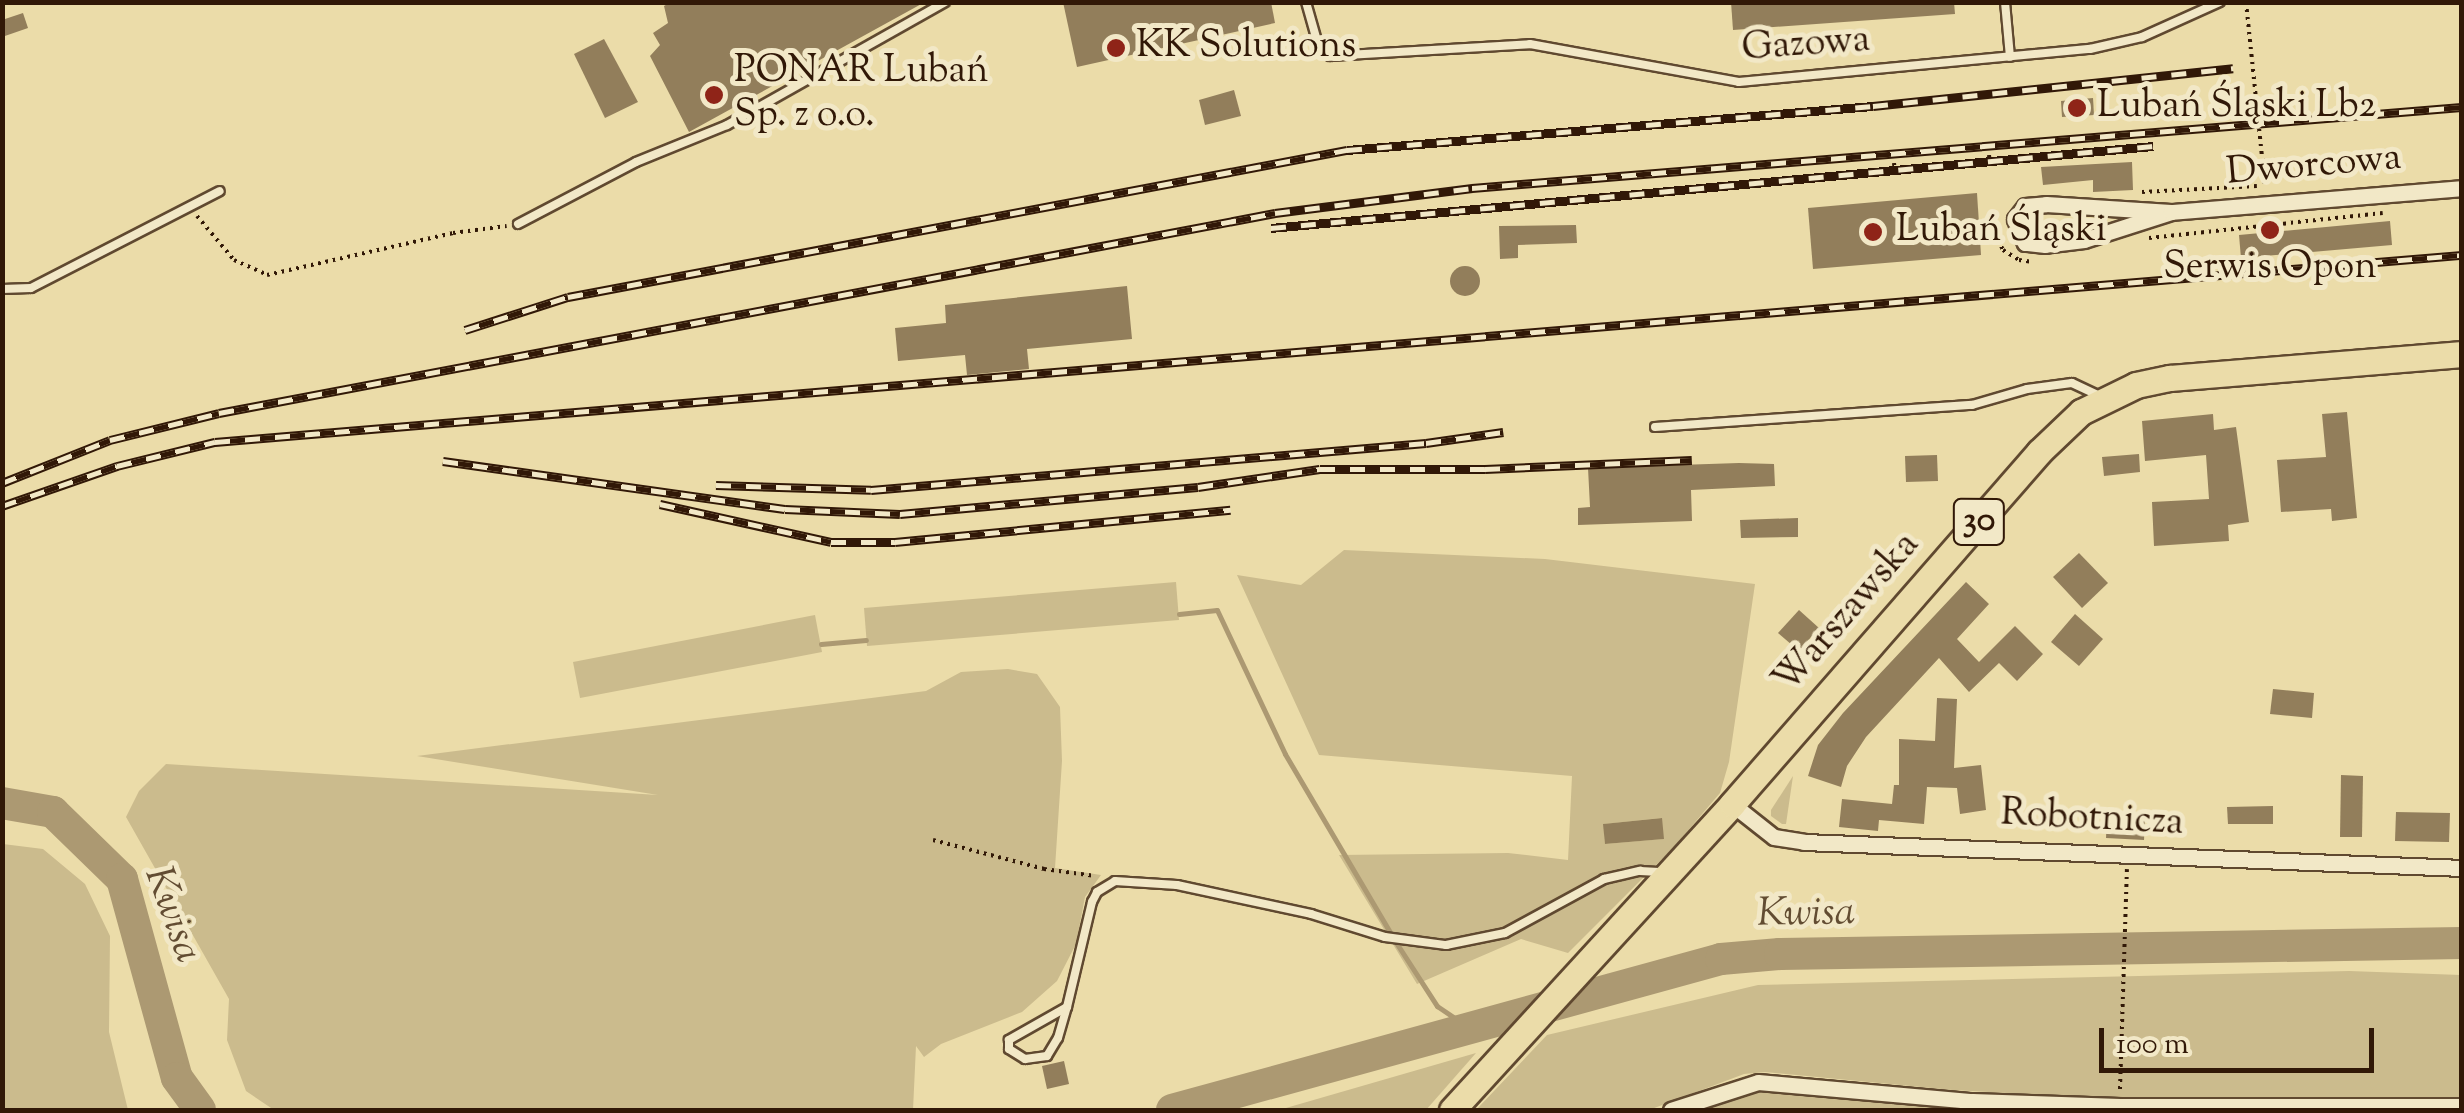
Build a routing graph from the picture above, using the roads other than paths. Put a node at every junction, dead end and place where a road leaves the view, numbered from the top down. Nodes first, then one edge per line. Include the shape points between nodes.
1 (946, 2) edge
2 (1306, 2) edge
3 (2005, 2) edge
4 (2220, 2) edge
5 (2010, 57) junction
6 (2462, 188) edge
7 (220, 191) dead end
8 (2171, 212) junction
9 (518, 224) road end
10 (2, 288) edge
11 (2462, 354) edge
12 (2104, 398) junction
13 (1655, 427) dead end
14 (1732, 804) junction
15 (2462, 868) edge
16 (1665, 878) junction
17 (1066, 1007) junction
18 (2462, 1106) edge
19 (2120, 1108) edge
20 (1452, 1110) edge
21 (1671, 1110) edge

1 - 9 lane via 727,124
2 - 5 lane, Gazowa via 1317,42 1330,56 1530,44 1739,82
3 - 5 lane
4 - 5 lane, Gazowa via 2142,37
6 - 8 street, Dworcowa
7 - 10 lane via 31,288
8 - 8 street, Dworcowa via 2084,240 2045,245 2024,243 2016,219 2025,206 2046,204
11 - 12 main road, Warszawska / 30 via 2170,378
12 - 13 lane via 2072,383 1972,405
12 - 14 main road, Warszawska / 30 via 2039,452
14 - 15 street, Robotnicza via 1774,836 1804,842
14 - 16 main road, Warszawska / 30
16 - 17 lane via 1640,871 1604,879 1505,933 1446,945 1385,937 1177,884 1126,880 1105,886 1092,902
16 - 20 main road, Warszawska / 30
17 - 17 lane via 1046,1056 1024,1059 1009,1049 1008,1040
18 - 19 street
19 - 21 street via 1758,1082

